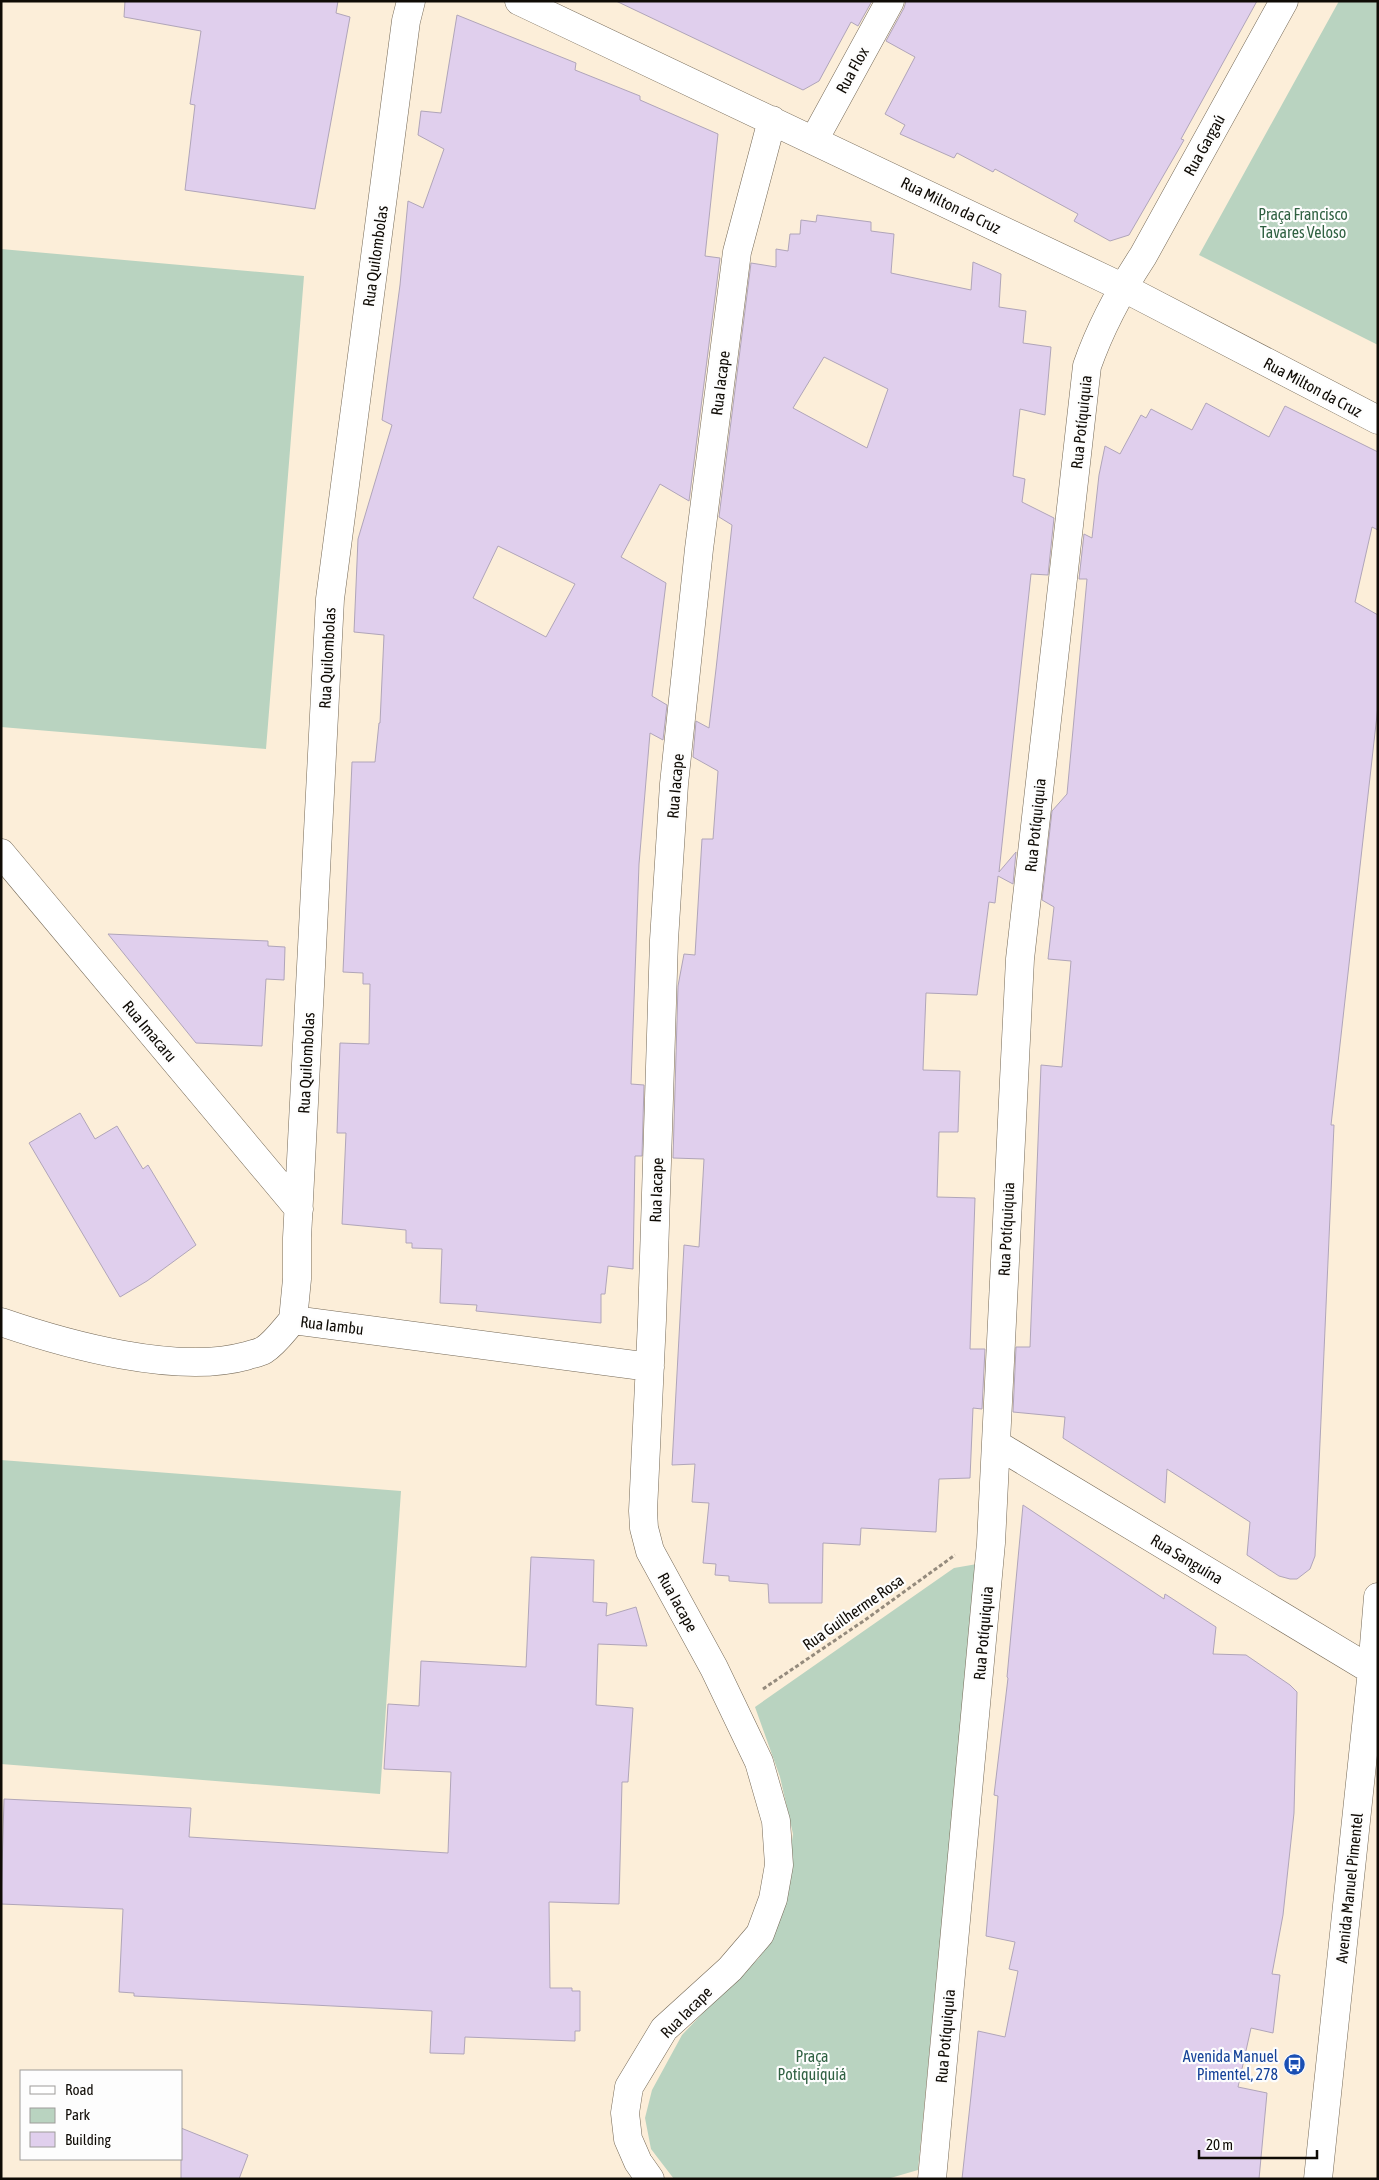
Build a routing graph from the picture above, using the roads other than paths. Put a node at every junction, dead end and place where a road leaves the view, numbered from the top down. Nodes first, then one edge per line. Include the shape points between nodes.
1 (411, 1) edge
2 (519, 1) edge
3 (890, 1) edge
4 (1284, 1) edge
5 (772, 120) junction
6 (814, 140) junction
7 (1122, 287) junction
8 (1378, 420) edge
9 (1, 853) edge
10 (299, 1209) junction
11 (293, 1320) junction
12 (1, 1322) edge
13 (650, 1367) junction
14 (996, 1444) junction
15 (1378, 1597) edge
16 (1375, 1672) edge
17 (650, 2179) edge
18 (932, 2179) edge
19 (1318, 2179) edge

1 - 10 street, Rua Quilombolas via 330,599
2 - 5 street, Rua Milton da Cruz
3 - 6 street, Rua Flox
4 - 7 street, Rua Gargaú via 1143,256
5 - 6 street, Rua Milton da Cruz
5 - 13 street, Rua Iacape via 737,252 699,549 674,784 664,940
6 - 7 street, Rua Milton da Cruz
7 - 8 street, Rua Milton da Cruz
7 - 14 street, Rua Potíquiquia via 1099,332 1087,366 1020,959
9 - 10 street, Rua Imacaru
10 - 11 street, Rua Quilombolas
11 - 12 street, Rua Iambu via 263,1351 236,1359 200,1362 137,1358 32,1333
11 - 13 street, Rua Iambu
13 - 17 street, Rua Iacape via 644,1528 650,1551 714,1668 759,1762 776,1821 779,1866 773,1898 760,1934 730,1969 664,2029 629,2087 624,2114 628,2140
14 - 16 street, Rua Sanguína
14 - 18 street, Rua Potíquiquia via 991,1543
15 - 16 street, Avenida Manuel Pimentel
16 - 19 street, Avenida Manuel Pimentel

